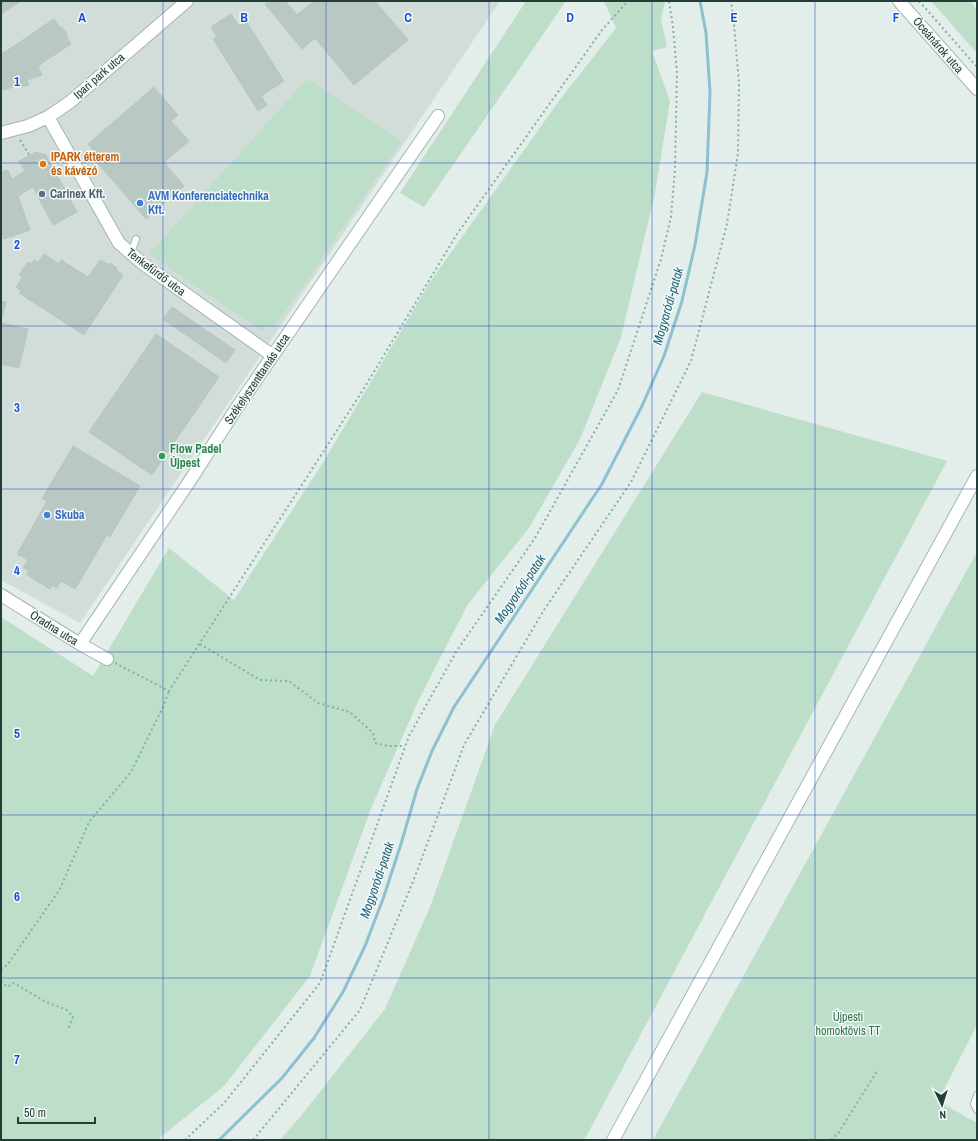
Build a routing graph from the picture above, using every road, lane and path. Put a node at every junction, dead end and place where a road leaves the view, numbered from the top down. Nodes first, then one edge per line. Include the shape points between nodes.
1 (187, 1) edge
2 (628, 1) edge
3 (669, 1) edge
4 (731, 1) edge
5 (899, 1) edge
6 (919, 1) edge
7 (977, 67) edge
8 (977, 89) edge
9 (438, 116) dead end
10 (48, 117) junction
11 (14, 130) junction
12 (1, 132) edge
13 (30, 156) dead end
14 (136, 239) dead end
15 (131, 253) junction
16 (273, 356) junction
17 (977, 476) edge
18 (1, 595) edge
19 (80, 644) junction
20 (199, 644) junction
21 (107, 659) joint
22 (169, 691) junction
23 (405, 746) junction
24 (1, 970) edge
25 (1, 981) edge
26 (68, 1029) dead end
27 (877, 1071) dead end
28 (977, 1095) edge
29 (977, 1110) edge
30 (185, 1140) edge
31 (253, 1140) edge
32 (613, 1140) edge
33 (831, 1140) edge

1 - 10 street, Ipari park utca via 70,102
2 - 20 path via 602,30 457,234 363,390
3 - 23 path via 677,73 671,217 661,259 618,390 535,538 456,652
4 - 31 path via 739,83 738,153 728,224 691,361 631,482 544,610 464,745 416,874 360,1010
5 - 8 street, Óceánárok utca
6 - 7 path
9 - 16 street, Székelyszenttamás utca
10 - 11 street, Ipari park utca
10 - 15 street, Tenkefürdő utca via 119,243
11 - 12 street, Ipari park utca
11 - 13 path
14 - 15 lane
15 - 16 street, Tenkefürdő utca
16 - 19 street, Székelyszenttamás utca
17 - 32 street
18 - 19 street, Óradna utca
19 - 21 street, Óradna utca
20 - 22 path
20 - 23 path via 260,680 289,681 318,703 350,712 373,733 375,743
21 - 22 path
22 - 24 path via 131,772 89,822 60,889 8,964
23 - 30 path via 320,983 225,1102
25 - 26 path via 7,987 14,983 44,1001 67,1010 73,1017
27 - 33 path
28 - 29 lane via 974,1104

